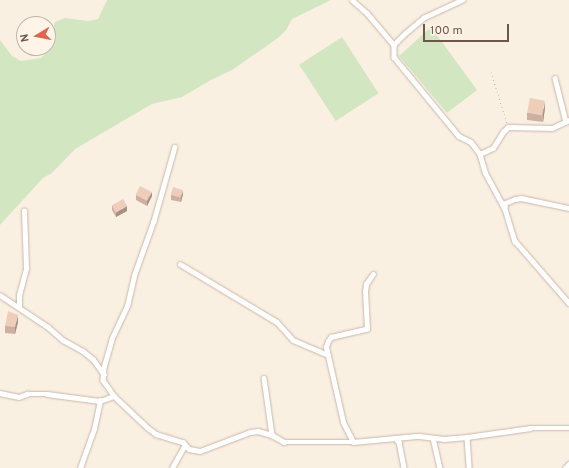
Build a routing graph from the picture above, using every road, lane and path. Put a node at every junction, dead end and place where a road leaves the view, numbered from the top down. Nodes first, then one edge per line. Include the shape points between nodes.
1 (352, 0) edge
2 (463, 0) edge
3 (394, 45) junction
4 (491, 72) dead end
5 (556, 78) dead end
6 (567, 121) edge
7 (508, 127) junction
8 (175, 147) dead end
9 (480, 154) junction
10 (569, 208) edge
11 (505, 209) junction
12 (24, 211) dead end
13 (180, 264) dead end
14 (374, 274) dead end
15 (0, 296) edge
16 (569, 303) edge
17 (19, 308) junction
18 (328, 354) junction
19 (104, 374) junction
20 (264, 378) dead end
21 (0, 393) edge
22 (114, 396) junction
23 (100, 401) junction
24 (568, 428) edge
25 (272, 435) junction
26 (467, 437) junction
27 (395, 438) junction
28 (433, 438) junction
29 (353, 442) junction
30 (185, 445) junction
31 (569, 464) edge
32 (80, 468) edge
33 (172, 468) edge
34 (404, 468) edge
35 (440, 468) edge
36 (469, 468) edge
37 (565, 468) edge

1 - 3 street via 367,12
2 - 3 street via 424,18
3 - 9 street via 394,57 459,136 471,142
4 - 7 path
5 - 6 street
6 - 7 street via 552,128
7 - 9 street via 493,148
8 - 19 street via 154,221 135,274 128,305 112,340
9 - 11 street via 485,172
10 - 11 street via 514,198 503,204
11 - 16 street via 515,240
12 - 17 street via 26,268
13 - 18 street via 277,322 293,340
14 - 18 street via 366,284 367,329 331,337 326,347
15 - 17 street
17 - 19 street via 93,358
18 - 29 street via 343,422
19 - 22 street via 103,380
20 - 25 street
21 - 23 street via 19,397 27,394 47,394
22 - 23 street
22 - 30 street via 156,434 183,442
23 - 32 street via 94,429
24 - 26 street via 530,428
25 - 29 street via 284,442
25 - 30 street via 258,431 250,432 200,451 189,449
26 - 28 street
26 - 36 street
27 - 28 street
27 - 29 street
27 - 34 street via 399,442
28 - 35 street
30 - 33 street
31 - 37 street

